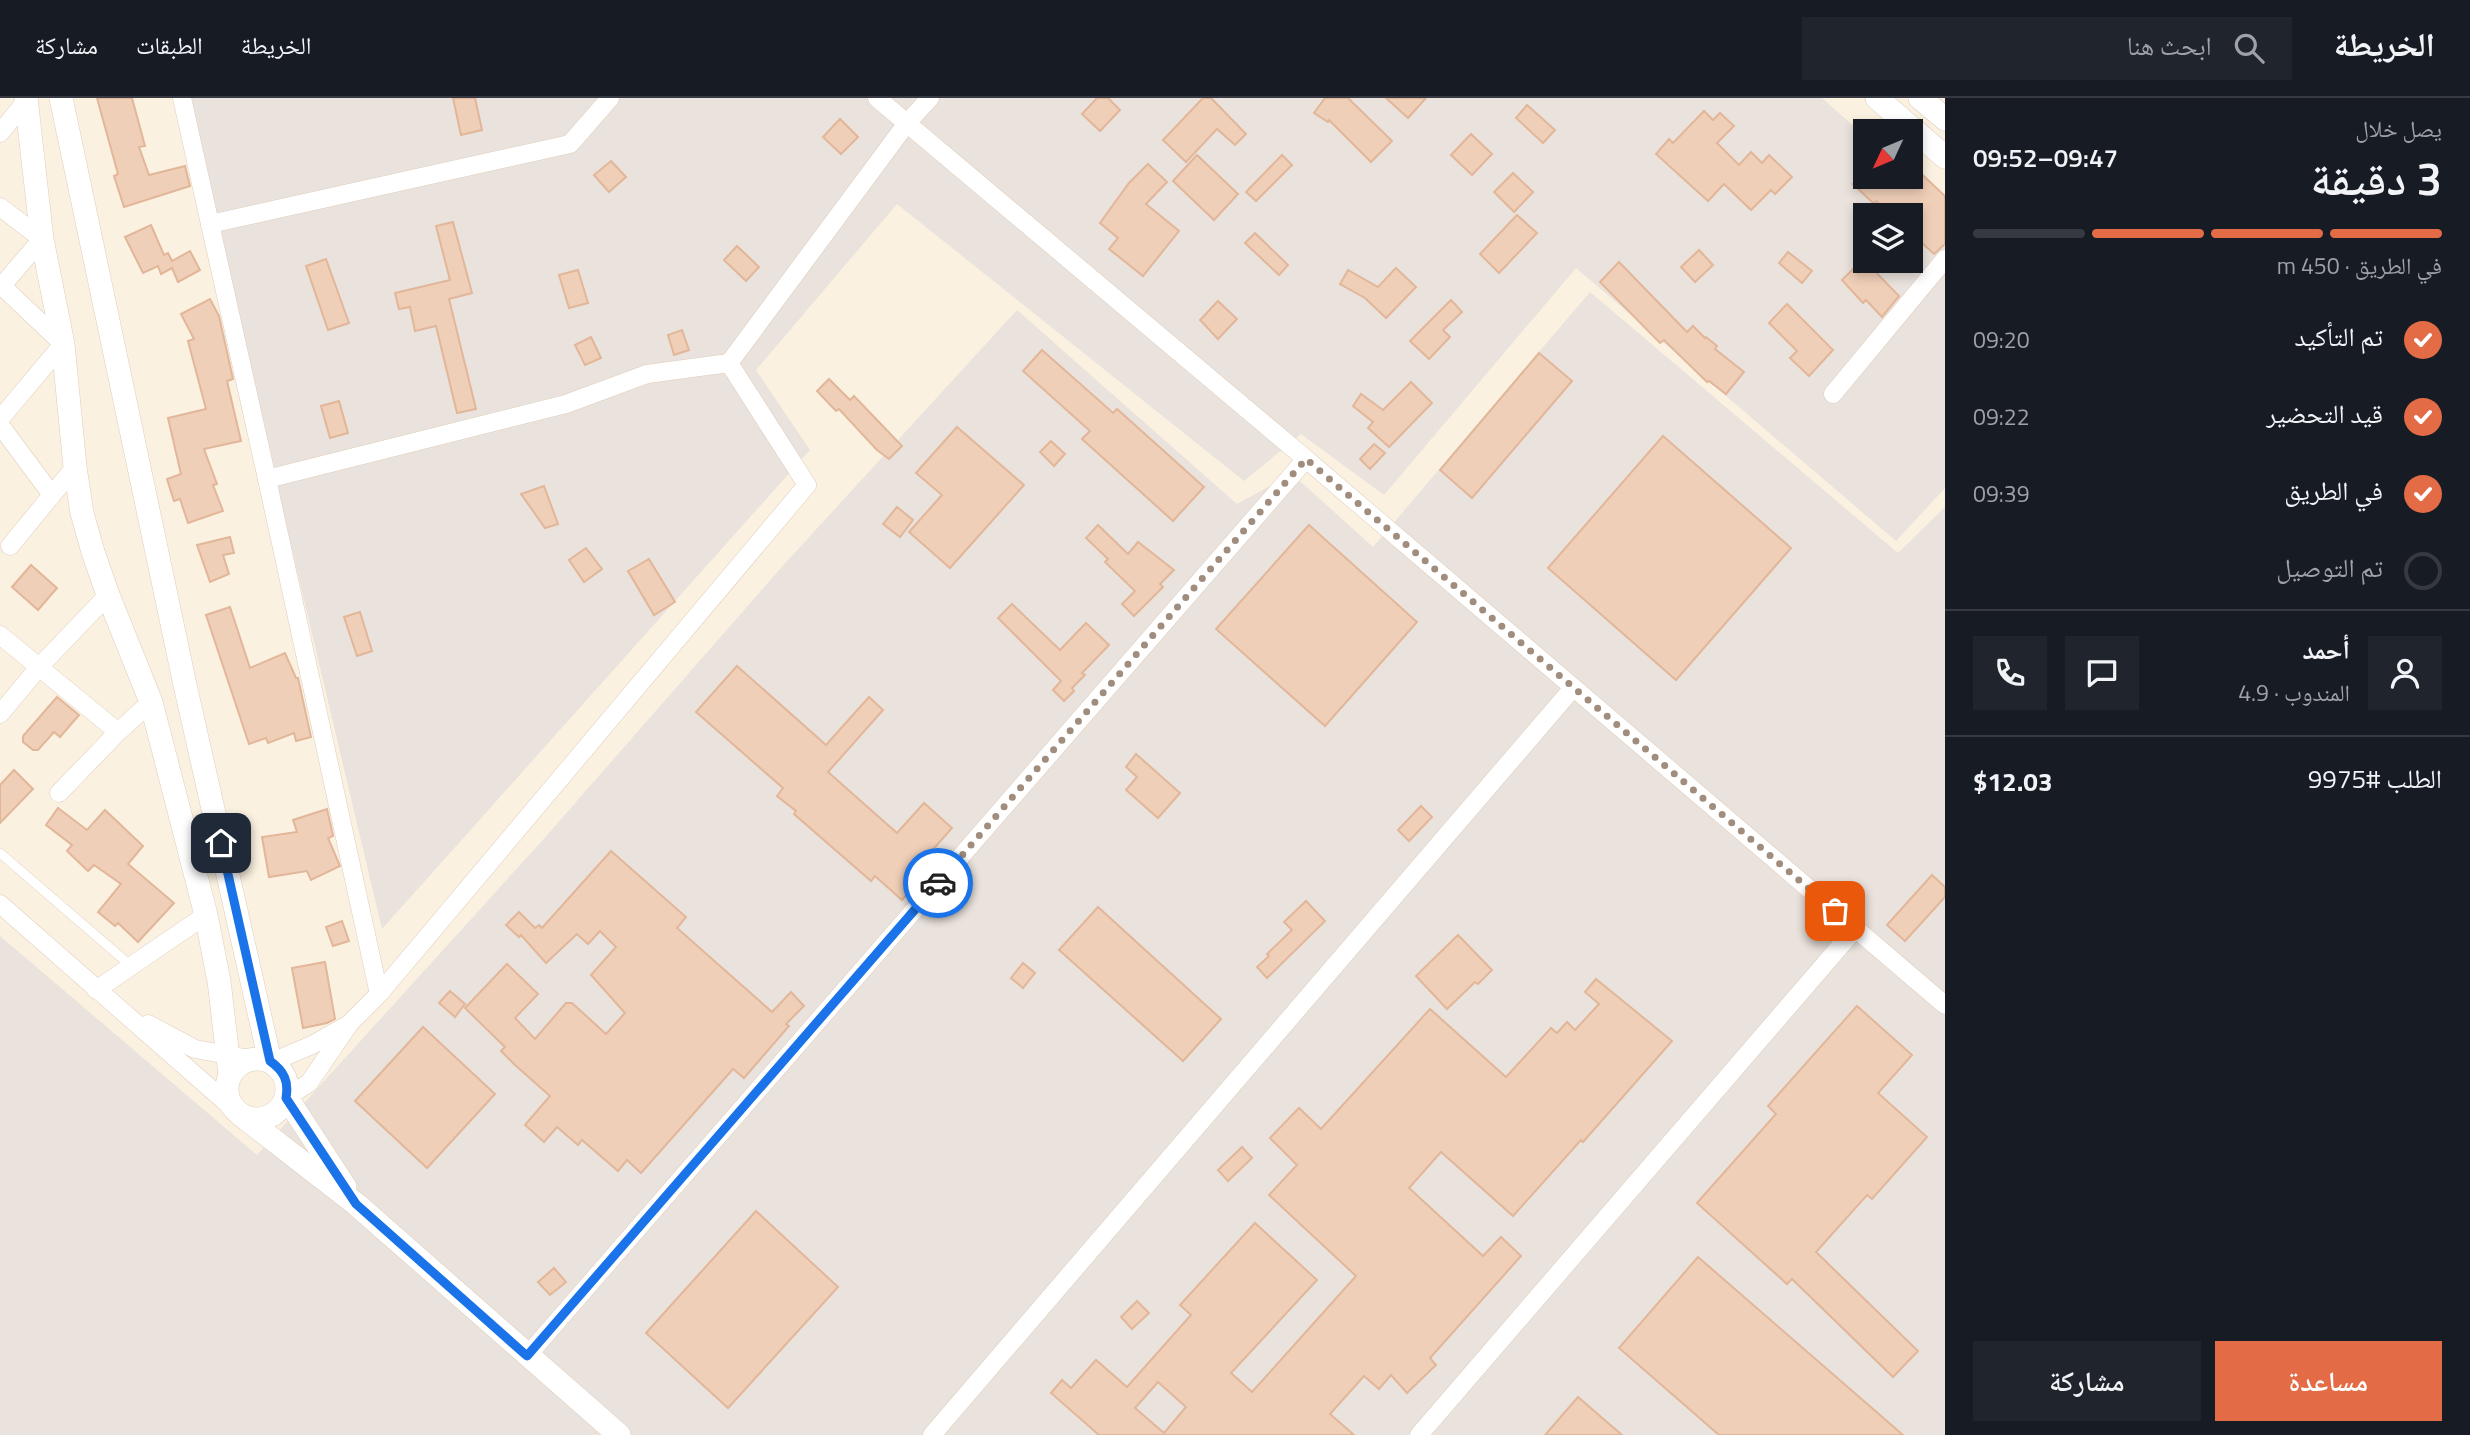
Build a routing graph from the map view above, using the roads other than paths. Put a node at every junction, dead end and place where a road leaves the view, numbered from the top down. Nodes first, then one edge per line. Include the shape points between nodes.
1 (61, 98) edge
2 (182, 98) edge
3 (610, 98) edge
4 (877, 98) edge
5 (930, 98) edge
6 (1877, 98) edge
7 (1920, 98) edge
8 (26, 99) edge
9 (1945, 119) edge
10 (907, 123) junction
11 (0, 133) edge
12 (1945, 157) edge
13 (0, 207) edge
14 (209, 224) junction
15 (42, 239) junction
16 (1945, 259) edge
17 (1, 287) edge
18 (62, 345) junction
19 (729, 363) junction
20 (1833, 394) dead end
21 (0, 419) edge
22 (0, 425) edge
23 (1306, 459) junction
24 (75, 467) junction
25 (267, 479) junction
26 (52, 495) junction
27 (10, 546) dead end
28 (108, 596) junction
29 (0, 635) edge
30 (40, 666) junction
31 (1573, 688) junction
32 (151, 702) junction
33 (0, 714) edge
34 (118, 732) junction
35 (59, 793) dead end
36 (0, 853) edge
37 (0, 905) edge
38 (206, 915) junction
39 (1855, 929) junction
40 (130, 965) junction
41 (379, 994) junction
42 (102, 996) junction
43 (1945, 1005) edge
44 (350, 1023) junction
45 (262, 1027) junction
46 (225, 1030) junction
47 (250, 1063) junction
48 (287, 1098) junction
49 (238, 1113) junction
50 (356, 1204) junction
51 (527, 1356) junction
52 (619, 1435) edge
53 (932, 1435) edge
54 (1419, 1435) edge

1 - 45 street
2 - 14 street
3 - 14 street via 570,144
4 - 10 street
5 - 10 street
6 - 12 street
7 - 9 street
8 - 11 street
8 - 15 street
10 - 19 street
10 - 23 street
13 - 15 street
14 - 25 street
15 - 17 street
15 - 18 street
16 - 20 street
17 - 18 street
18 - 21 street
18 - 24 street
19 - 25 street via 647,374 566,404
19 - 41 street via 807,485
22 - 26 street
23 - 31 street
23 - 51 street
24 - 26 street
24 - 28 street via 82,513
25 - 41 street
26 - 27 street
28 - 30 street
28 - 32 street
29 - 30 street
30 - 33 street
30 - 34 street
31 - 39 street
31 - 53 street
32 - 34 street
32 - 38 street
34 - 35 street
36 - 40 lane
37 - 42 street
38 - 40 street
38 - 46 street
39 - 43 street
39 - 54 street
40 - 42 street
41 - 44 street
42 - 47 street via 186,1046
42 - 49 street
44 - 47 street via 312,1045
44 - 48 street via 309,1083
45 - 46 street via 248,1040 235,1039
45 - 47 street
46 - 47 street
47 - 48 street via 286,1077
47 - 49 street via 227,1094
48 - 49 street via 268,1118
48 - 50 street
49 - 50 street
50 - 51 street
51 - 52 street

